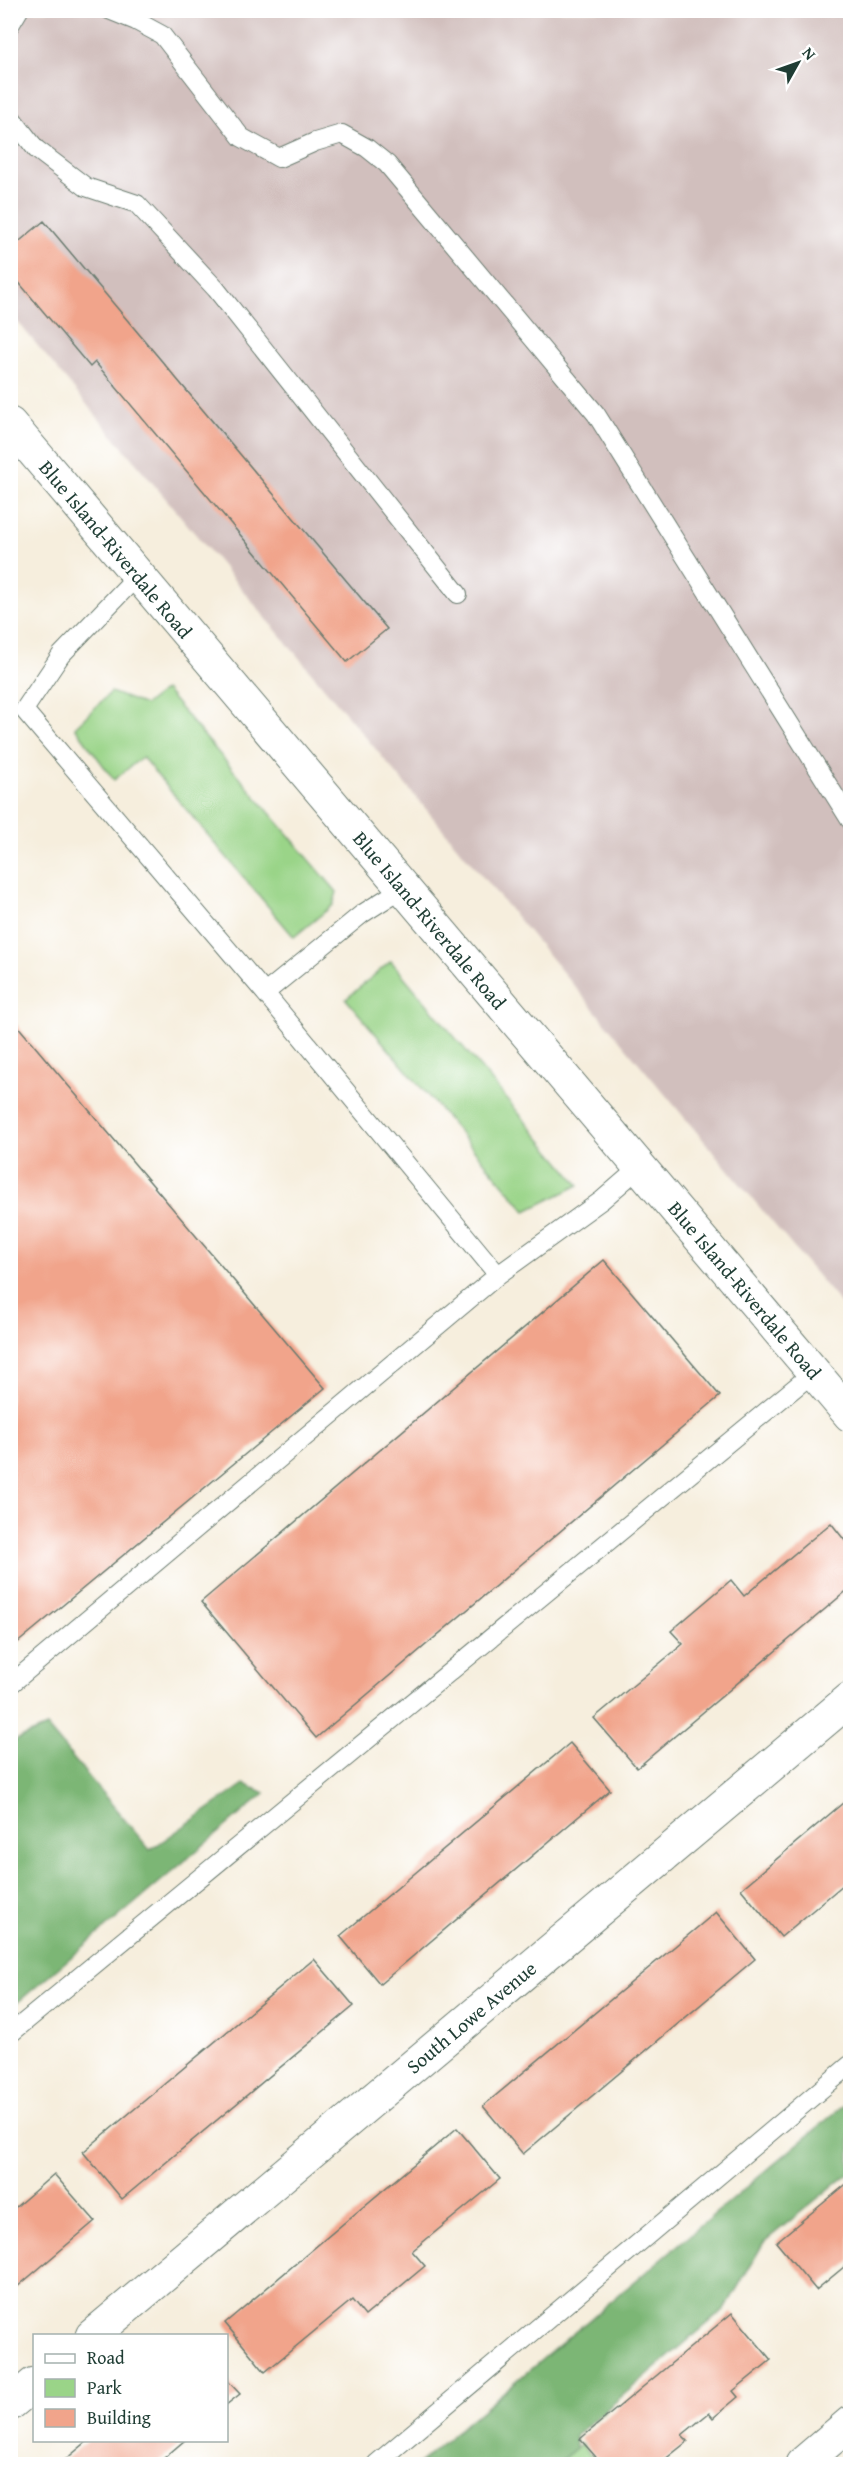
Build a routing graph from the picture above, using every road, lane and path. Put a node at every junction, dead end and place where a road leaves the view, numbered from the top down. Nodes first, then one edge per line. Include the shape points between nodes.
1 (19, 10) edge
2 (108, 10) edge
3 (10, 25) edge
4 (10, 116) edge
5 (10, 424) edge
6 (138, 575) junction
7 (458, 594) dead end
8 (850, 820) edge
9 (403, 888) junction
10 (265, 993) junction
11 (640, 1167) junction
12 (498, 1275) junction
13 (814, 1371) junction
14 (850, 1415) edge
15 (11, 1684) edge
16 (850, 1700) edge
17 (10, 2034) edge
18 (850, 2065) edge
19 (95, 2334) edge
20 (33, 2385) edge
21 (10, 2404) edge
22 (850, 2423) edge
23 (376, 2464) edge
24 (802, 2464) edge

1 - 3 lane
2 - 8 lane via 162,35 241,137 279,158 342,134 387,164 596,414
4 - 7 lane via 36,149 86,187 137,204 216,289
5 - 6 street, Blue Island-Riverdale Road
6 - 9 street, Blue Island-Riverdale Road
6 - 10 lane via 61,656 24,711
9 - 10 lane via 362,914
9 - 11 street, Blue Island-Riverdale Road
10 - 12 lane
11 - 12 lane via 602,1200
11 - 13 street, Blue Island-Riverdale Road
12 - 15 lane
13 - 14 street, Blue Island-Riverdale Road
13 - 17 lane
16 - 19 street, South Lowe Avenue
18 - 23 lane
20 - 21 street
22 - 24 street

